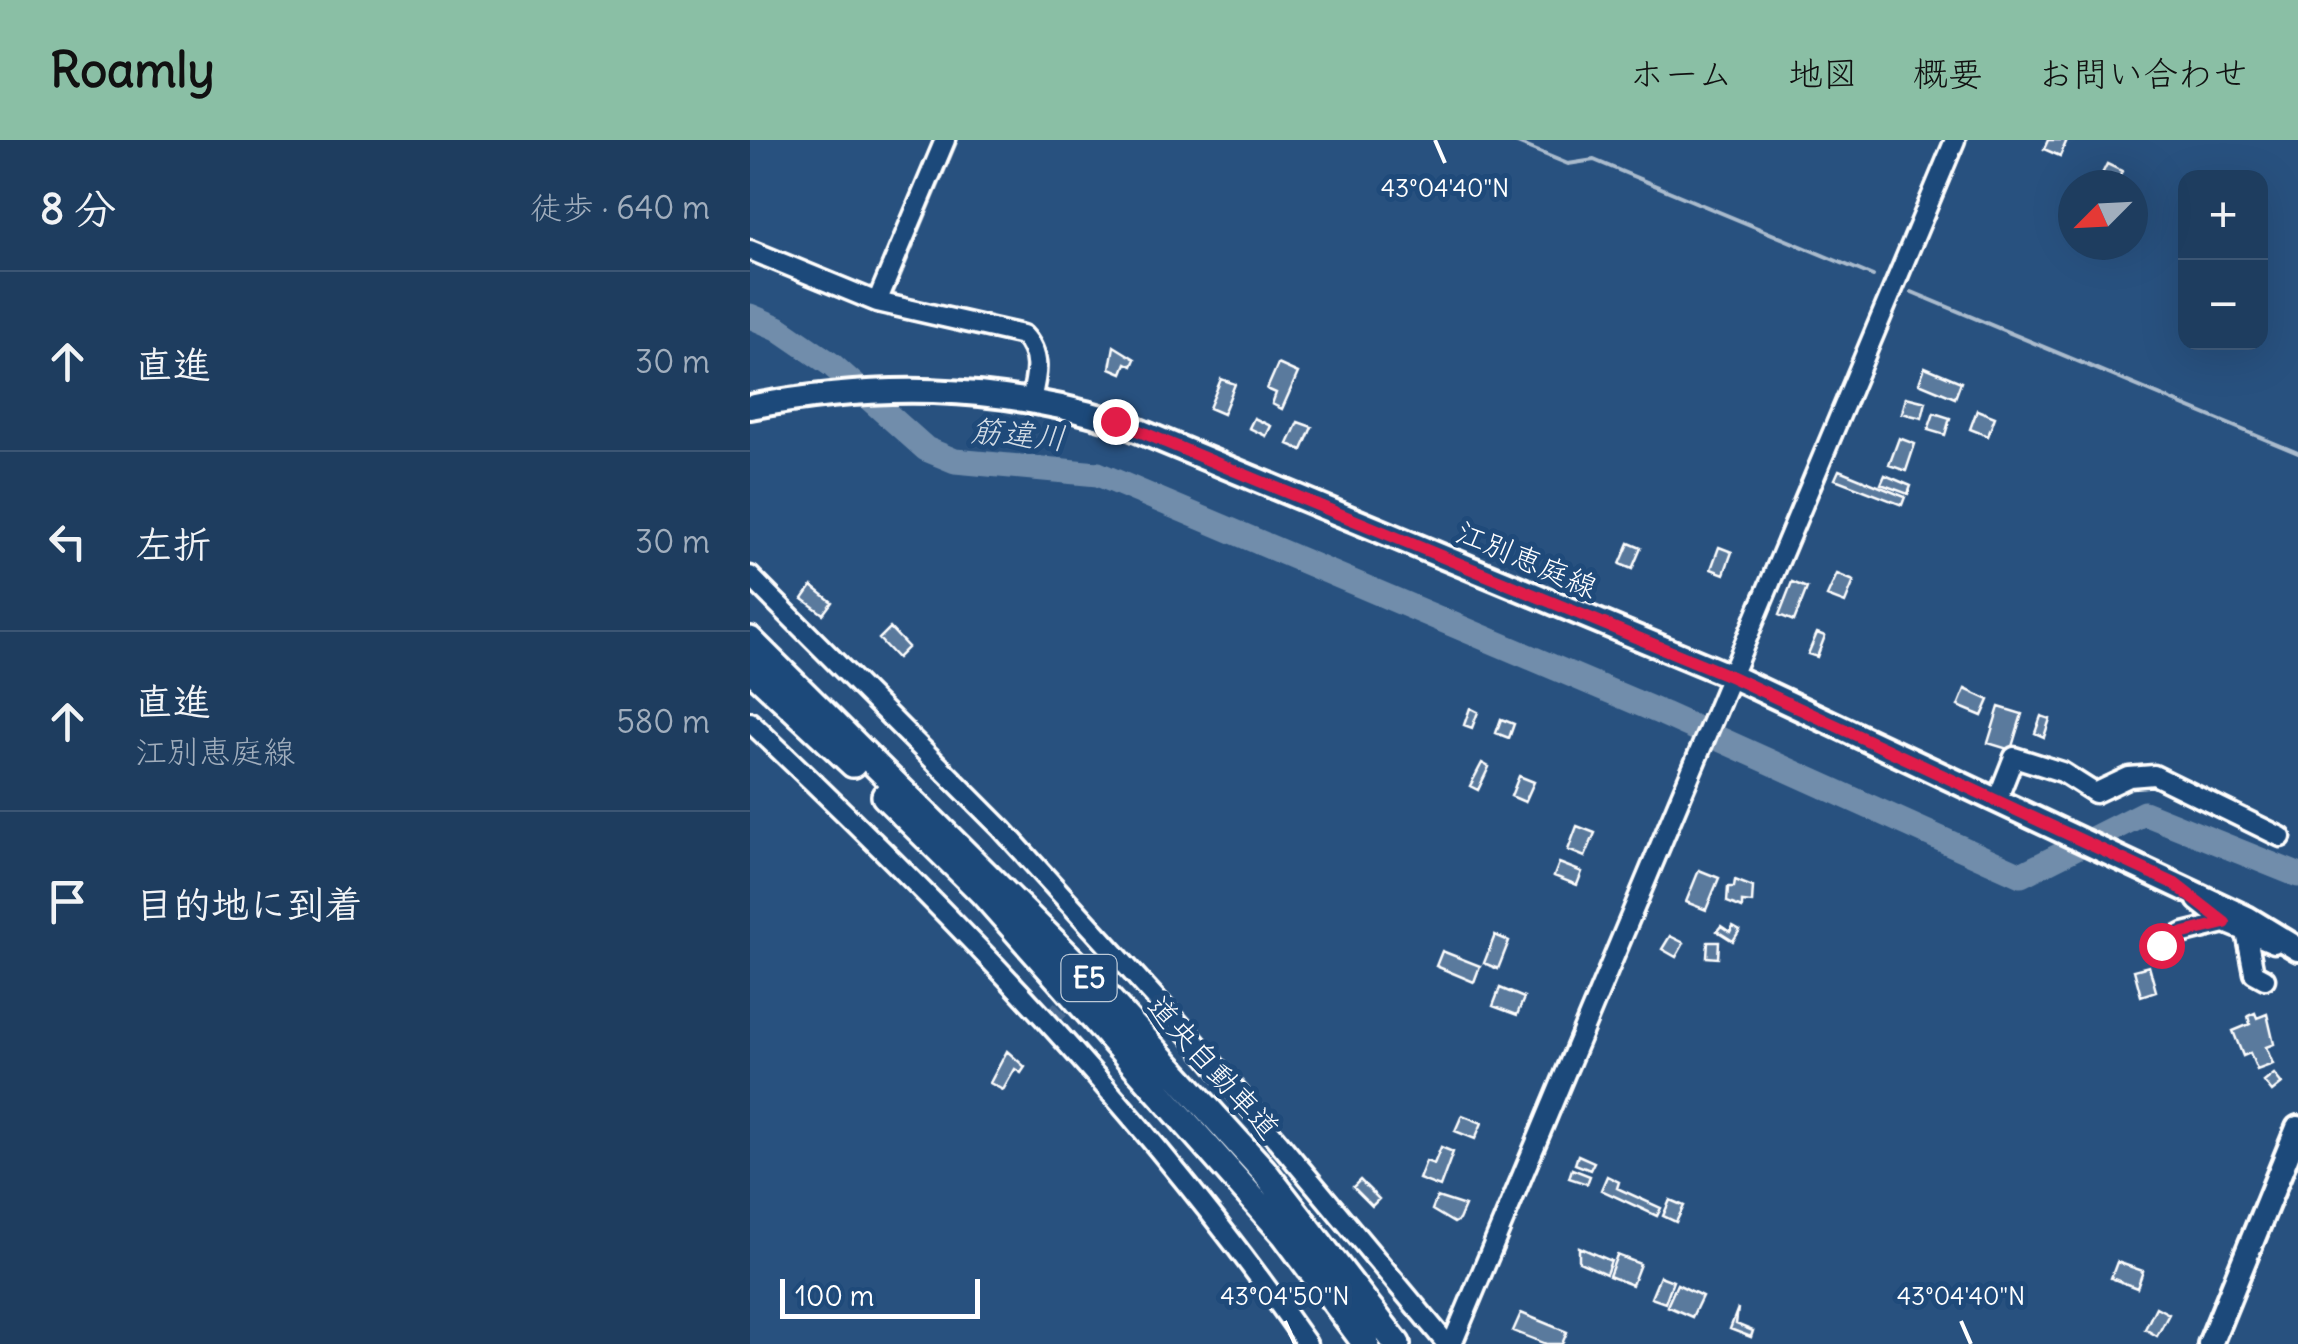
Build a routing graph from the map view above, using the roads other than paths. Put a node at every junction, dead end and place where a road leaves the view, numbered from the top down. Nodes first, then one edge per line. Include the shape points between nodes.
1 (945, 140) edge
2 (1955, 140) edge
3 (750, 250) edge
4 (877, 302) junction
5 (1032, 400) junction
6 (750, 407) edge
7 (750, 576) edge
8 (750, 640) edge
9 (750, 668) edge
10 (1732, 677) junction
11 (750, 722) edge
12 (1997, 800) junction
13 (2280, 837) dead end
14 (2239, 925) junction
15 (2298, 934) edge
16 (2161, 945) dead end
17 (2298, 950) edge
18 (2265, 979) dead end
19 (2298, 1128) edge
20 (1307, 1344) edge
21 (1366, 1344) edge
22 (1397, 1344) edge
23 (1450, 1344) edge
24 (2210, 1344) edge

1 - 4 street
2 - 10 street
3 - 4 street
4 - 5 street via 1023,335 1036,354
5 - 6 main road, 江別恵庭線 via 916,388 821,393
5 - 10 main road, 江別恵庭線 via 1173,443
7 - 23 street via 1002,829 1191,1036
8 - 22 highway, 道央自動車道 / E5 via 1084,972 1263,1170
9 - 21 highway, 道央自動車道 / E5 via 982,892 1285,1236
10 - 12 main road, 江別恵庭線
10 - 23 street
11 - 20 street via 871,836 1077,1051
12 - 13 street via 2014,758 2062,772 2095,793 2130,777 2154,775
12 - 14 main road, 江別恵庭線 via 2175,884
14 - 15 main road, 江別恵庭線
14 - 16 street via 2184,933
14 - 17 main road, 江別恵庭線
14 - 18 street via 2254,974
19 - 24 main road

